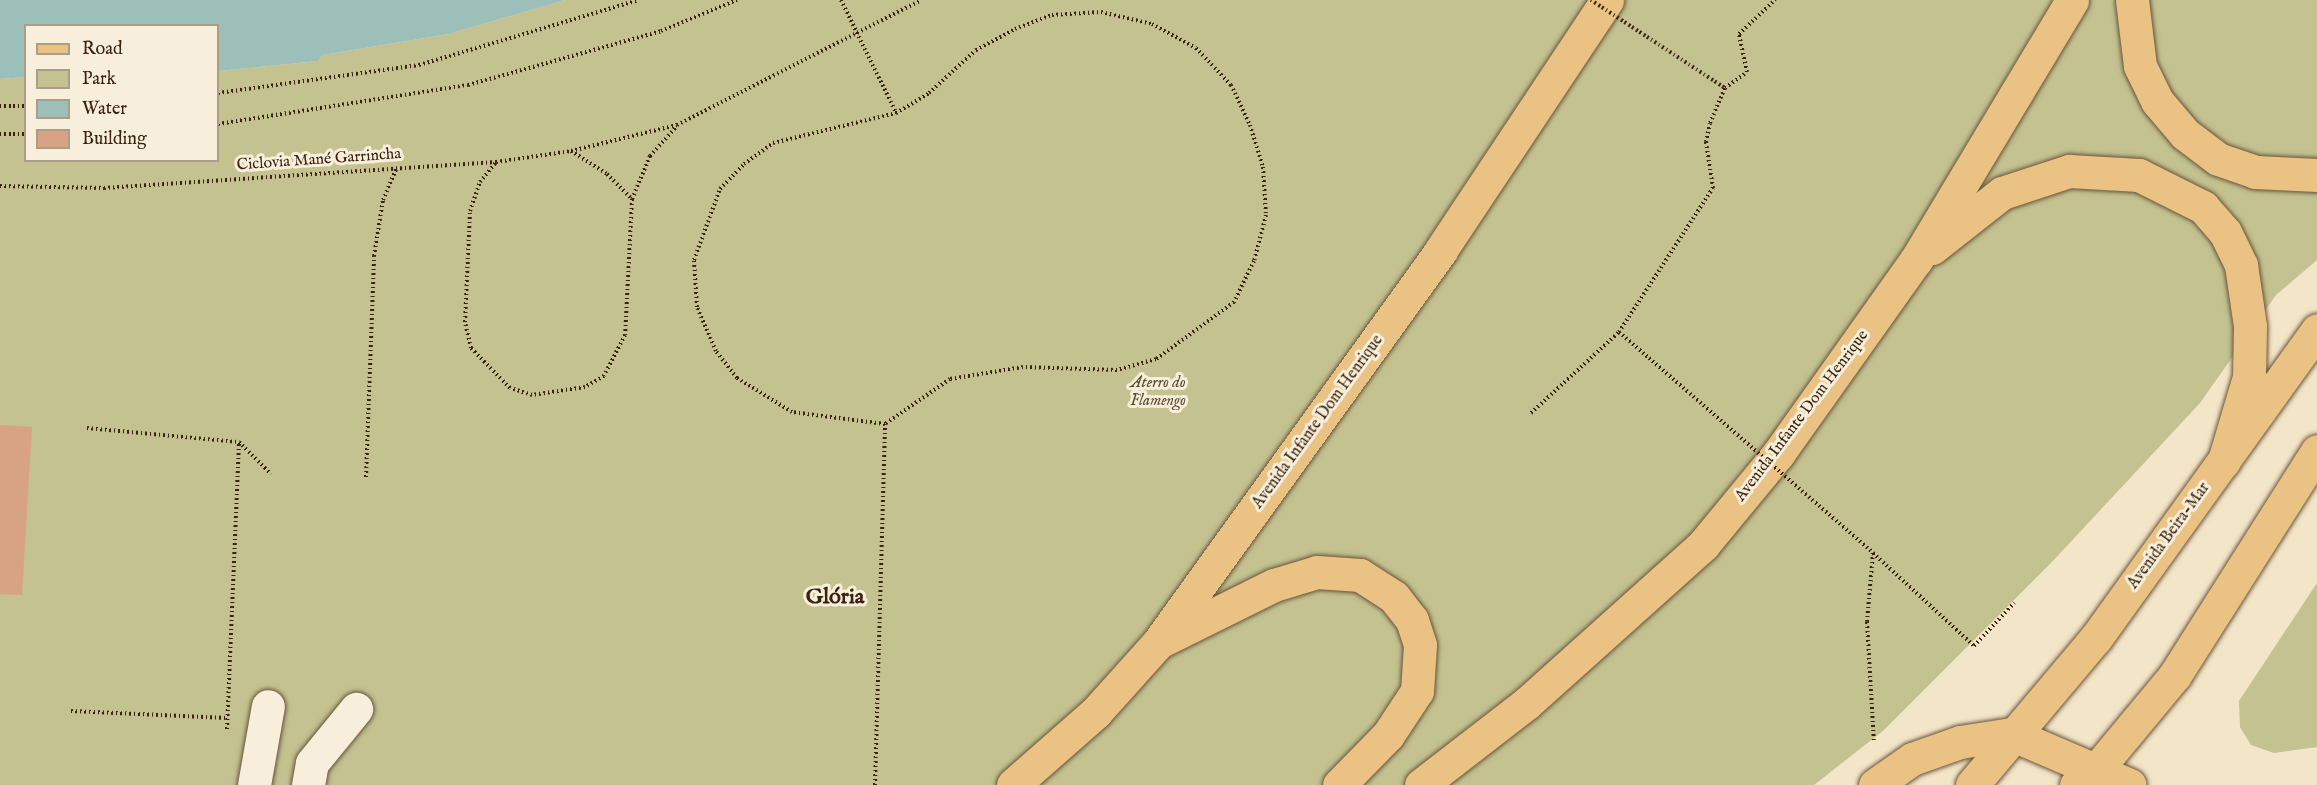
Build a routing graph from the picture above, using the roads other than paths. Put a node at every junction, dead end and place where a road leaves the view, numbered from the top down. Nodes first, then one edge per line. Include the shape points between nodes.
1 (1607, 0) edge
2 (2072, 0) edge
3 (2132, 0) edge
4 (2317, 175) edge
5 (1916, 260) junction
6 (2317, 330) edge
7 (2317, 451) edge
8 (2224, 461) junction
9 (1158, 643) junction
10 (268, 706) dead end
11 (356, 709) dead end
12 (2011, 734) junction
13 (2088, 780) edge
14 (254, 785) edge
15 (308, 785) edge
16 (1013, 785) edge
17 (1339, 785) edge
18 (1421, 785) edge
19 (1875, 785) edge
20 (1972, 785) edge
21 (2130, 785) edge

1 - 9 main road, Avenida Infante Dom Henrique via 1441,250
2 - 5 main road, Avenida Infante Dom Henrique
3 - 4 main road via 2140,66 2157,101 2185,134 2218,159 2255,172
5 - 8 main road via 2002,193 2069,171 2139,175 2195,202 2225,231 2241,265 2248,302 2248,377
5 - 18 main road, Avenida Infante Dom Henrique via 1778,454 1703,545 1554,680
6 - 8 main road, Avenida Beira-Mar
7 - 13 main road via 2175,675
8 - 12 main road, Avenida Beira-Mar via 2096,638
9 - 16 main road, Avenida Infante Dom Henrique via 1096,712
9 - 17 main road via 1274,585 1317,572 1360,576 1394,597 1412,621 1420,645 1417,691 1388,735
10 - 14 lane
11 - 15 lane via 312,763
12 - 13 main road
12 - 19 main road via 1960,742 1922,756
12 - 20 main road, Avenida Beira-Mar
13 - 21 main road

